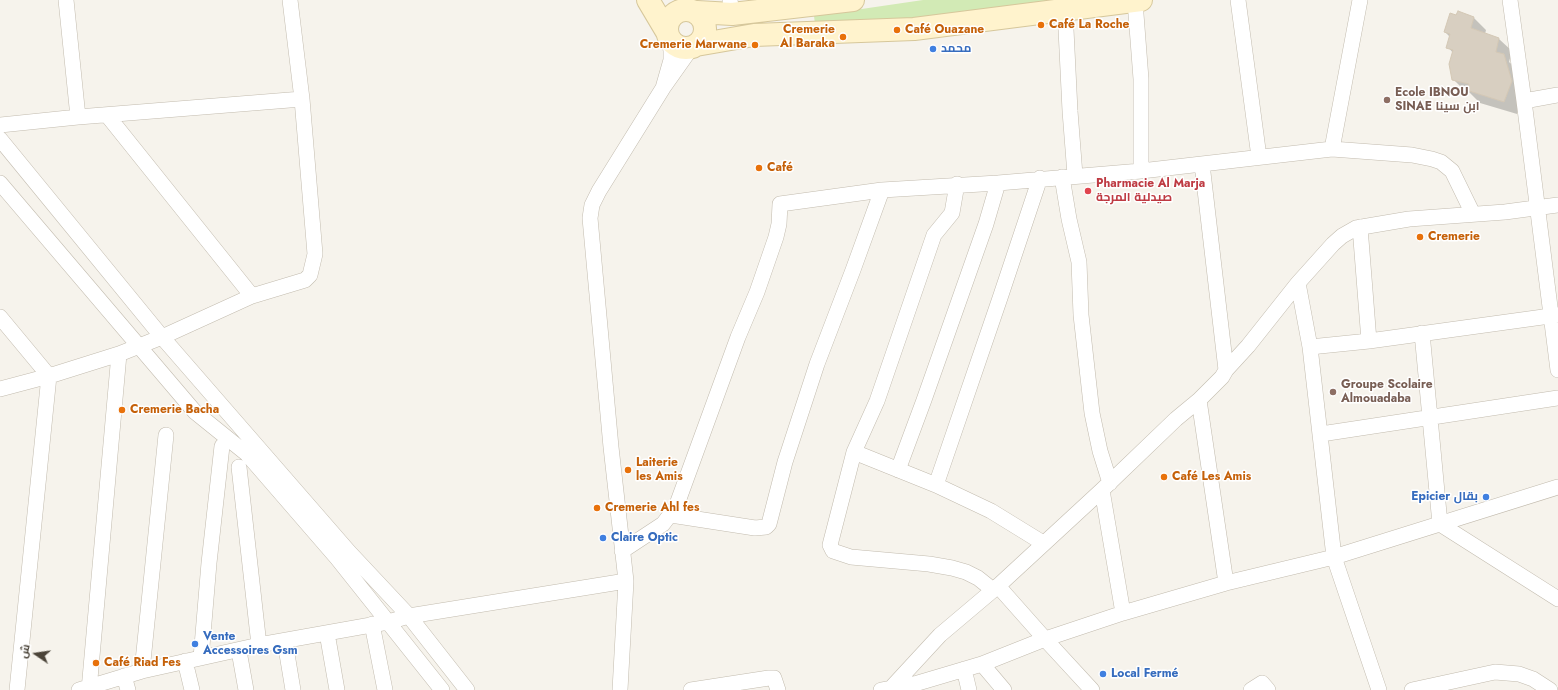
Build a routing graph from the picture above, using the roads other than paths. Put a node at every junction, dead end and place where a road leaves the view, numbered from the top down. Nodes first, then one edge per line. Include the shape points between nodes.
1 (66, 0) edge
2 (290, 0) edge
3 (648, 0) edge
4 (660, 0) edge
5 (1138, 0) edge
6 (1238, 0) edge
7 (1360, 0) edge
8 (1510, 0) edge
9 (846, 1) edge
10 (731, 7) edge
11 (1065, 9) junction
12 (691, 11) junction
13 (668, 35) junction
14 (694, 46) junction
15 (663, 88) junction
16 (1558, 95) edge
17 (302, 98) junction
18 (1524, 101) junction
19 (107, 115) junction
20 (78, 116) junction
21 (0, 125) edge
22 (0, 139) edge
23 (1332, 150) junction
24 (1259, 158) junction
25 (1202, 164) junction
26 (1141, 171) junction
27 (1068, 176) junction
28 (1040, 178) junction
29 (0, 183) edge
30 (998, 183) junction
31 (957, 184) junction
32 (882, 190) junction
33 (1558, 206) edge
34 (1537, 208) junction
35 (1473, 214) junction
36 (1360, 227) junction
37 (1298, 283) junction
38 (252, 296) junction
39 (1554, 315) edge
40 (0, 317) edge
41 (1422, 333) junction
42 (162, 337) junction
43 (1369, 341) junction
44 (139, 346) junction
45 (1310, 347) junction
46 (119, 354) junction
47 (1226, 370) junction
48 (1558, 370) edge
49 (49, 376) junction
50 (0, 389) edge
51 (1558, 398) edge
52 (1199, 400) junction
53 (1430, 417) junction
54 (1321, 434) junction
55 (166, 435) dead end
56 (222, 446) dead end
57 (854, 452) junction
58 (239, 467) dead end
59 (898, 470) junction
60 (936, 485) junction
61 (1106, 486) junction
62 (1558, 487) edge
63 (671, 515) junction
64 (1440, 524) junction
65 (1043, 543) junction
66 (622, 551) junction
67 (1334, 557) junction
68 (626, 581) junction
69 (1226, 583) junction
70 (996, 588) junction
71 (1558, 599) edge
72 (1123, 613) junction
73 (409, 616) junction
74 (388, 622) junction
75 (372, 624) junction
76 (327, 633) junction
77 (1045, 639) junction
78 (284, 642) junction
79 (259, 645) junction
80 (239, 651) junction
81 (201, 658) junction
82 (185, 661) junction
83 (982, 664) junction
84 (964, 669) junction
85 (142, 671) junction
86 (126, 683) edge
87 (918, 686) edge
88 (460, 688) edge
89 (86, 689) edge
90 (886, 689) edge
91 (17, 690) edge
92 (192, 690) edge
93 (246, 690) edge
94 (293, 690) edge
95 (337, 690) edge
96 (385, 690) edge
97 (442, 690) edge
98 (620, 690) edge
99 (691, 690) edge
100 (778, 690) edge
101 (969, 690) edge
102 (1004, 690) edge
103 (1092, 690) edge
104 (1251, 690) edge
105 (1268, 690) edge
106 (1378, 690) edge
107 (1412, 690) edge
108 (1550, 690) edge

1 - 20 street
2 - 17 street
3 - 13 street
4 - 12 street
5 - 11 street
5 - 26 street
6 - 24 street
7 - 23 street
8 - 18 street
9 - 10 street
10 - 12 street
11 - 14 street via 914,29 754,35
11 - 27 street via 1070,111
12 - 13 street via 678,10 672,14 668,20
12 - 14 street via 702,17 705,30 704,36
13 - 14 street via 678,46
13 - 15 street via 671,60
14 - 15 street
15 - 66 street via 599,191 592,205 590,218
16 - 18 street
17 - 19 street
17 - 38 street via 314,266 305,280
18 - 34 street
19 - 20 street
19 - 38 street
20 - 21 street
22 - 42 street
23 - 24 street
23 - 35 street via 1412,155 1441,162 1452,171
24 - 25 street
25 - 26 street
25 - 47 street
26 - 27 street
27 - 28 street
27 - 61 street via 1069,219 1080,262 1081,315 1092,413
28 - 30 street
28 - 60 street
29 - 44 street
30 - 31 street
30 - 59 street via 986,224
31 - 32 street
31 - 57 street via 952,213 934,235 877,401
32 - 63 street via 780,204 776,236 757,292
32 - 63 street via 817,364 785,462 770,524 755,528
33 - 34 street
34 - 35 street
34 - 39 street
35 - 36 street via 1409,219
36 - 37 street via 1332,244
36 - 43 street
37 - 45 street
37 - 47 street
38 - 42 street
39 - 41 street
39 - 48 street
40 - 49 street
41 - 43 street
41 - 53 street
42 - 44 street
42 - 73 street via 349,552
43 - 45 street
44 - 46 street
44 - 74 street via 195,412 247,454 338,558
45 - 54 street
46 - 49 street
46 - 89 street
47 - 52 street
49 - 50 street
49 - 91 street
51 - 53 street
52 - 61 street
52 - 69 street
53 - 54 street
53 - 64 street
54 - 67 street
55 - 85 street
56 - 81 street
57 - 59 street
57 - 70 street via 840,500 831,549 851,557 952,568 966,572
58 - 79 street
59 - 60 street
60 - 65 street via 991,511
61 - 65 street
61 - 72 street
62 - 64 street
63 - 66 street via 663,524
64 - 67 street
64 - 71 street
65 - 70 street
66 - 68 street
67 - 69 street
67 - 106 street
68 - 73 street
68 - 98 street
69 - 72 street
70 - 77 street
70 - 90 street via 940,635
72 - 77 street
73 - 74 street
73 - 88 street
74 - 75 street
74 - 97 street
75 - 76 street
75 - 96 street
76 - 78 street
76 - 95 street
77 - 83 street
77 - 103 street
78 - 79 street
78 - 94 street
79 - 80 street
80 - 81 street
80 - 93 street
81 - 82 street
82 - 85 street
82 - 92 street
83 - 84 street
83 - 102 street
84 - 87 street
84 - 101 street
85 - 86 street
86 - 89 street
87 - 90 street
99 - 100 street via 769,678 774,678
104 - 105 street via 1262,683
107 - 108 street via 1494,672 1519,674

